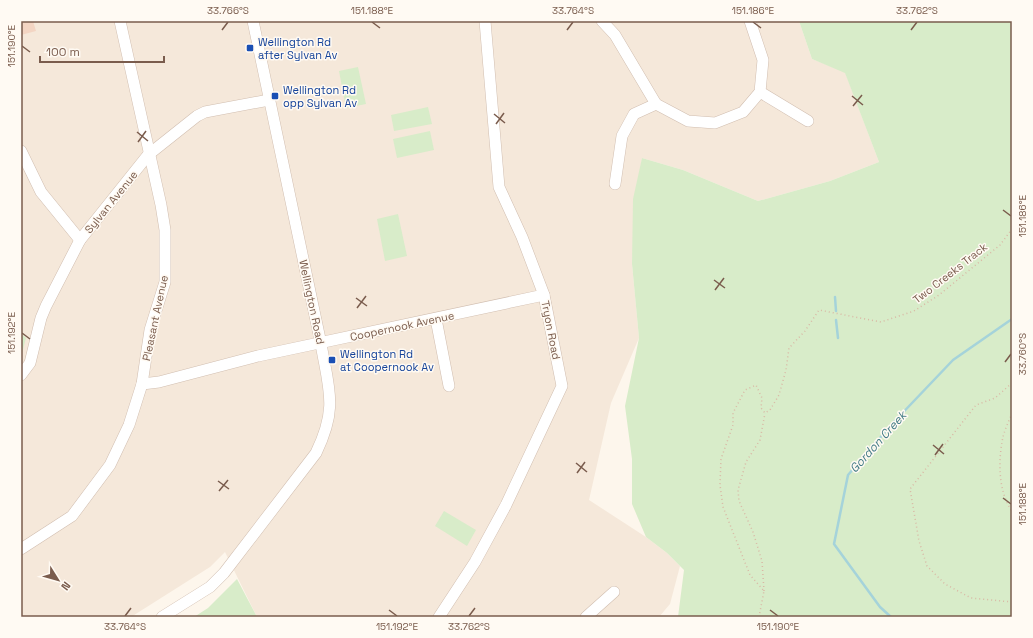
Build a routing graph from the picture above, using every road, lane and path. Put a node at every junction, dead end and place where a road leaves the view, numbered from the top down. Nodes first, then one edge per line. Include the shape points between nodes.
1 (120, 21) edge
2 (253, 21) edge
3 (485, 21) edge
4 (602, 21) edge
5 (750, 21) edge
6 (760, 92) junction
7 (269, 100) junction
8 (656, 104) junction
9 (808, 121) dead end
10 (21, 151) edge
11 (148, 155) junction
12 (615, 184) dead end
13 (1012, 229) edge
14 (80, 240) junction
15 (544, 295) junction
16 (436, 319) junction
17 (321, 344) junction
18 (21, 375) edge
19 (1012, 383) edge
20 (142, 384) junction
21 (449, 386) dead end
22 (765, 413) junction
23 (1012, 413) edge
24 (1012, 511) edge
25 (21, 549) edge
26 (764, 591) junction
27 (614, 592) dead end
28 (1012, 602) edge
29 (162, 617) edge
30 (439, 617) edge
31 (586, 617) edge
32 (759, 617) edge

1 - 11 street, Pleasant Avenue
2 - 7 street, Wellington Road
3 - 15 street, Tryon Road via 499,187
4 - 8 street via 615,35
5 - 6 street via 763,60
6 - 8 street via 743,112 715,123 688,121
6 - 9 street
7 - 11 street, Sylvan Avenue via 205,112
7 - 17 street, Wellington Road
8 - 12 street via 634,114 622,136
10 - 14 street via 41,192
11 - 14 street, Sylvan Avenue
11 - 20 street, Pleasant Avenue via 161,205 166,266 163,292 150,330
13 - 22 path, Two Creeks Track via 1000,245 939,295 914,311 881,322 819,310 805,331 789,348 786,370 778,395 770,410
14 - 18 street, Sylvan Avenue via 46,306 30,363
15 - 16 street, Coopernook Avenue
15 - 30 street, Tryon Road via 562,386 506,505 475,562
16 - 17 street, Coopernook Avenue
16 - 21 street
17 - 20 street, Coopernook Avenue via 258,356 159,382
17 - 29 street, Wellington Road via 331,406 328,425 316,453 217,581
19 - 28 path via 995,398 976,405 910,489 919,541 928,566 945,584 971,598
20 - 25 street, Pleasant Avenue via 129,425 110,465 80,507 65,522
22 - 26 path via 760,440 746,462 738,490 739,501 762,560
22 - 26 path via 760,408 762,398 756,385 745,390 733,413 733,425 721,459 720,485 723,507 750,575
23 - 24 path via 1003,436 1000,473 1006,503
26 - 32 path
27 - 31 street

